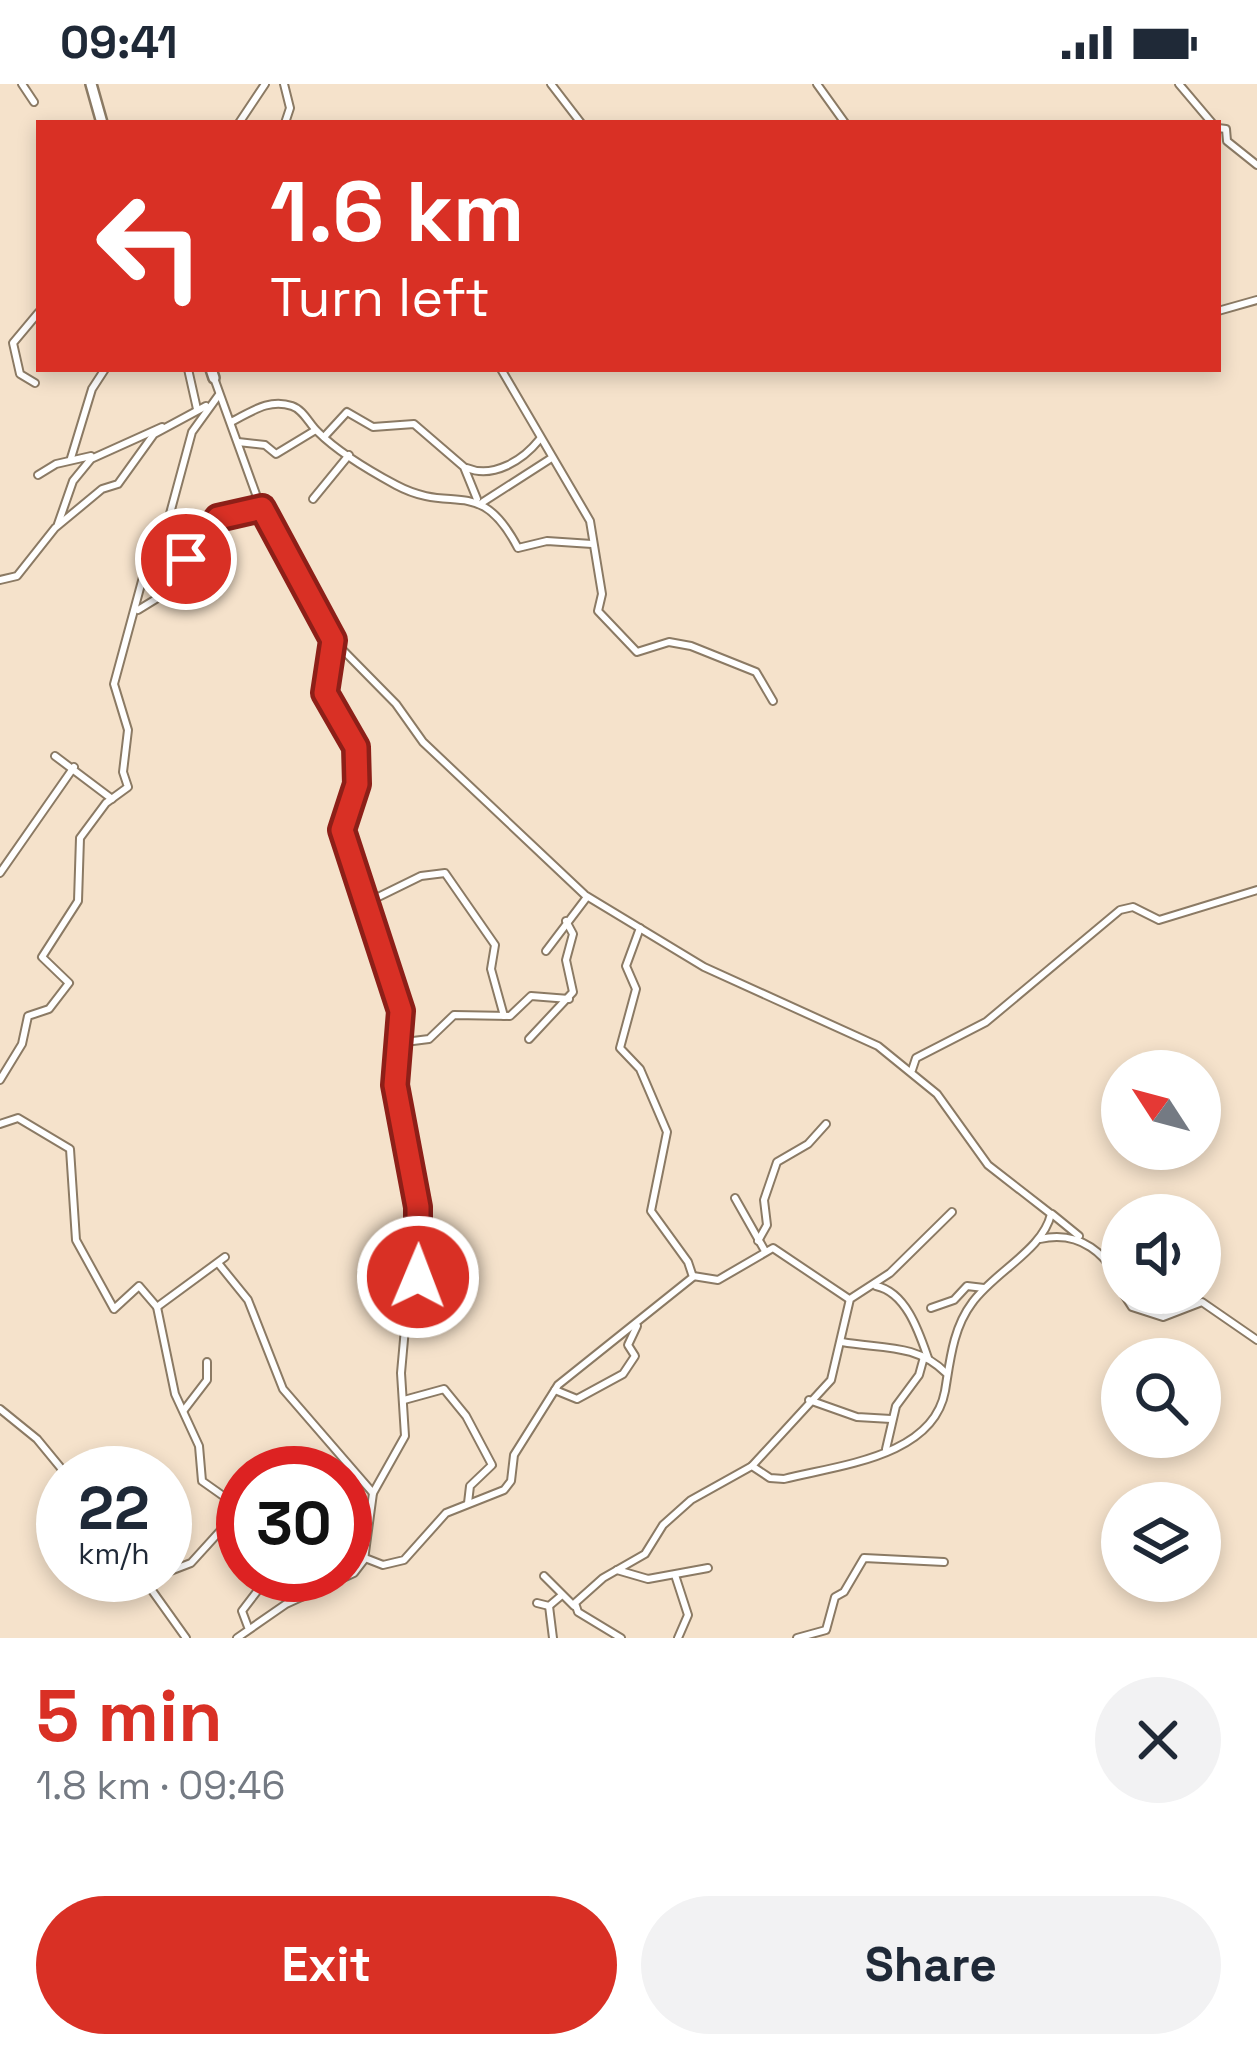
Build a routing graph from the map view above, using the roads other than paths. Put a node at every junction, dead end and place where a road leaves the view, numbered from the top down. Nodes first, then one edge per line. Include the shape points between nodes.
1 (22, 84) edge
2 (92, 84) edge
3 (265, 84) edge
4 (284, 84) edge
5 (551, 84) edge
6 (817, 84) edge
7 (1179, 84) edge
8 (34, 102) dead end
9 (101, 120) edge
10 (241, 120) edge
11 (286, 120) edge
12 (579, 120) edge
13 (843, 120) edge
14 (1210, 120) edge
15 (1221, 128) edge
16 (1257, 165) edge
17 (1257, 300) edge
18 (1221, 310) edge
19 (36, 315) edge
20 (103, 372) edge
21 (189, 372) edge
22 (503, 372) edge
23 (212, 374) edge
24 (35, 383) dead end
25 (218, 396) junction
26 (208, 406) junction
27 (197, 409) junction
28 (231, 422) junction
29 (165, 427) junction
30 (315, 430) junction
31 (324, 437) junction
32 (539, 439) junction
33 (238, 442) junction
34 (349, 455) junction
35 (94, 456) junction
36 (71, 458) junction
37 (550, 459) junction
38 (464, 467) junction
39 (38, 476) dead end
40 (313, 499) dead end
41 (479, 502) junction
42 (262, 508) junction
43 (58, 526) junction
44 (592, 544) junction
45 (0, 580) edge
46 (136, 613) junction
47 (333, 640) junction
48 (773, 701) dead end
49 (55, 756) dead end
50 (74, 767) junction
51 (112, 799) junction
52 (0, 873) edge
53 (1257, 890) edge
54 (587, 897) junction
55 (368, 902) junction
56 (566, 921) junction
57 (640, 927) junction
58 (546, 951) dead end
59 (569, 999) junction
60 (504, 1016) junction
61 (529, 1039) dead end
62 (397, 1043) junction
63 (913, 1072) junction
64 (0, 1081) edge
65 (0, 1124) edge
66 (826, 1124) dead end
67 (735, 1198) dead end
68 (952, 1212) dead end
69 (1052, 1214) junction
70 (1040, 1239) junction
71 (1081, 1239) junction
72 (758, 1241) junction
73 (765, 1252) junction
74 (1101, 1256) edge
75 (693, 1276) junction
76 (872, 1285) junction
77 (984, 1288) junction
78 (850, 1299) junction
79 (157, 1307) junction
80 (932, 1307) dead end
81 (1219, 1314) edge
82 (637, 1322) junction
83 (920, 1338) junction
84 (1257, 1340) edge
85 (842, 1342) junction
86 (910, 1351) junction
87 (926, 1358) junction
88 (207, 1362) dead end
89 (948, 1376) junction
90 (555, 1390) junction
91 (404, 1400) junction
92 (809, 1400) junction
93 (0, 1409) edge
94 (184, 1410) junction
95 (891, 1420) junction
96 (43, 1446) edge
97 (886, 1449) junction
98 (752, 1466) junction
99 (216, 1491) edge
100 (373, 1493) junction
101 (372, 1501) edge
102 (468, 1503) junction
103 (216, 1536) edge
104 (192, 1561) edge
105 (372, 1561) edge
106 (944, 1562) dead end
107 (708, 1568) dead end
108 (617, 1570) junction
109 (674, 1574) junction
110 (544, 1576) dead end
111 (562, 1595) junction
112 (163, 1602) edge
113 (249, 1602) edge
114 (290, 1602) edge
115 (537, 1603) dead end
116 (549, 1606) junction
117 (574, 1606) junction
118 (249, 1629) junction
119 (240, 1637) edge
120 (186, 1638) edge
121 (554, 1638) edge
122 (621, 1638) edge
123 (679, 1638) edge
124 (797, 1638) edge

1 - 8 street
2 - 9 street
3 - 10 street
4 - 11 street
5 - 12 street
6 - 13 street
7 - 14 street
15 - 16 street
17 - 18 street
19 - 24 street via 13,347 19,372
20 - 36 street
21 - 27 street
22 - 32 street
23 - 25 street
25 - 26 street
25 - 28 street
26 - 27 street
26 - 46 street via 192,432
27 - 29 street
28 - 30 street via 274,403 299,409
28 - 33 street
29 - 35 street
29 - 43 street via 118,484
30 - 31 street
30 - 33 street via 276,454
31 - 34 street
31 - 38 street via 347,412 373,427 411,423
32 - 37 street
32 - 38 street via 503,467
33 - 42 street
34 - 40 street
34 - 41 street via 431,500
35 - 36 street
35 - 43 street via 73,481
36 - 39 street
37 - 41 street
37 - 44 street via 590,521
38 - 41 street
41 - 44 street via 499,515 518,548
42 - 46 street via 215,519 169,591
42 - 47 street
43 - 45 street via 17,576
44 - 48 street via 602,594 596,609 634,651 691,646 756,671
46 - 51 street via 114,684 128,730 128,787
47 - 54 street via 426,745
47 - 55 street via 325,693 357,753 342,830
49 - 50 street
50 - 51 street
50 - 52 street
51 - 64 street via 80,838 78,901 42,957 69,983 49,1009 28,1016
53 - 63 street via 1159,920 1133,907 1116,912 986,1022 916,1058
54 - 56 street
54 - 57 street
55 - 60 street via 445,873 495,947 491,969
55 - 62 street via 401,1011
56 - 58 street
56 - 59 street via 574,934
57 - 63 street via 756,993 865,1038
57 - 75 street via 626,966 636,989 620,1050 639,1066 668,1137 651,1211
59 - 60 street via 532,996
59 - 61 street
60 - 62 street via 454,1015 429,1039
62 - 91 street via 395,1085 418,1207
63 - 69 street via 988,1165
65 - 79 street via 20,1119 68,1147 74,1235 88,1264 116,1310 139,1286
66 - 72 street via 779,1160
67 - 72 street
68 - 76 street
69 - 70 street
69 - 71 street
70 - 71 street
70 - 77 street
71 - 74 street
72 - 73 street
73 - 75 street via 718,1280
73 - 78 street via 778,1249
75 - 82 street
76 - 78 street
76 - 83 street via 893,1293
77 - 80 street via 965,1287
77 - 89 street via 961,1323
78 - 85 street
79 - 94 street
79 - 100 street via 222,1260 283,1389
81 - 84 street
82 - 90 street
82 - 90 street via 628,1345 635,1356 623,1374 578,1399
83 - 86 street
83 - 87 street
85 - 86 street
85 - 92 street via 830,1382
86 - 87 street
87 - 89 street
87 - 95 street
88 - 94 street via 208,1378
89 - 97 street via 929,1430
90 - 102 street via 514,1455 510,1484
91 - 100 street via 404,1440
91 - 102 street via 444,1390 467,1418 492,1465 470,1486
92 - 95 street
92 - 98 street
93 - 96 street
94 - 99 street via 202,1481
95 - 97 street
97 - 98 street via 778,1480
98 - 108 street via 691,1500 645,1554
100 - 101 street
102 - 105 street via 437,1521 404,1560
103 - 104 street
106 - 124 street via 861,1559 835,1597 826,1630
107 - 109 street
108 - 109 street via 636,1578
108 - 117 street
109 - 123 street via 688,1615
110 - 111 street
111 - 116 street
111 - 117 street
112 - 120 street
113 - 118 street via 242,1611
114 - 118 street
115 - 116 street
116 - 121 street
117 - 122 street
118 - 119 street

